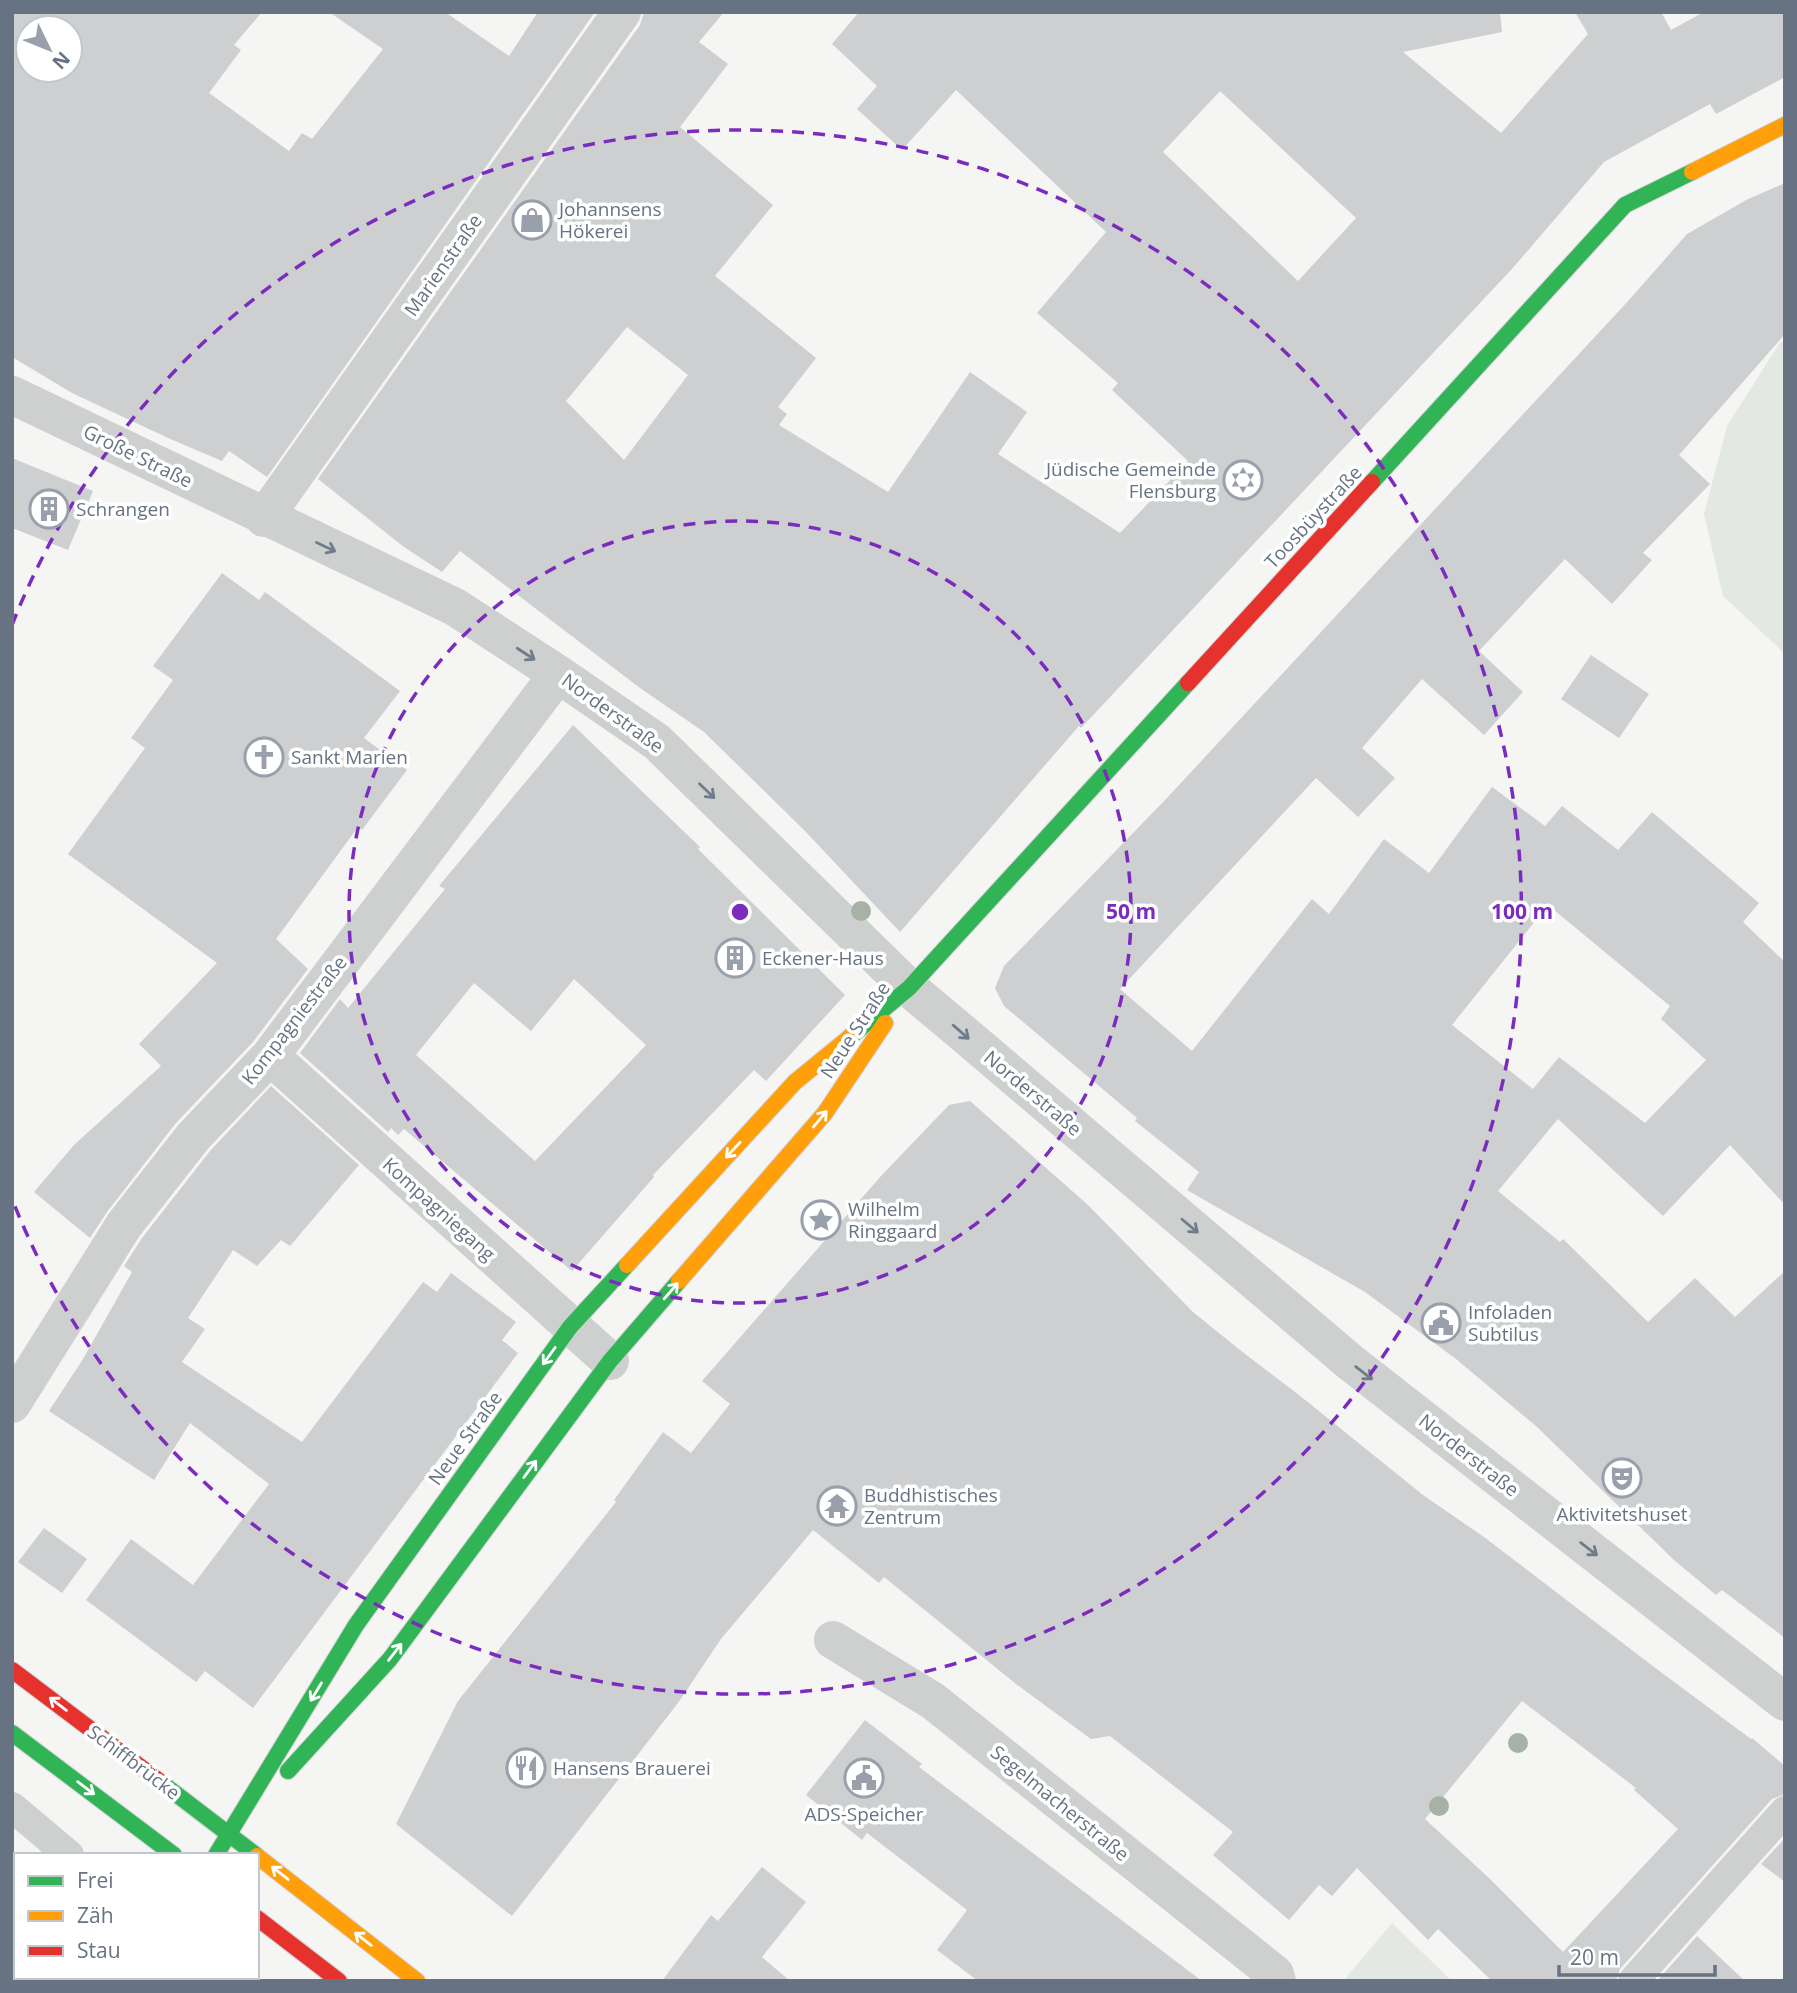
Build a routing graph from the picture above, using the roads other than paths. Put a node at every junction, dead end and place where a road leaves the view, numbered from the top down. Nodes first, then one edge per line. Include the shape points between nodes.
1 (622, 12) edge
2 (1785, 125) edge
3 (12, 395) edge
4 (264, 518) junction
5 (558, 674) junction
6 (909, 988) junction
7 (270, 1056) junction
8 (570, 1327) junction
9 (610, 1361) junction
10 (12, 1404) edge
11 (833, 1640) dead end
12 (12, 1670) edge
13 (1785, 1702) edge
14 (12, 1732) edge
15 (12, 1807) edge
16 (1785, 1811) edge
17 (229, 1834) junction
18 (67, 1853) edge
19 (171, 1853) edge
20 (217, 1853) edge
21 (254, 1853) edge
22 (259, 1857) edge
23 (259, 1920) edge
24 (339, 1981) edge
25 (417, 1981) edge
26 (1277, 1981) edge
27 (1633, 1981) edge

1 - 4 street, Marienstraße
2 - 6 main road, Toosbüystraße via 1625,205
3 - 4 street, Große Straße
4 -> 5 street, Norderstraße via 455,607
5 -> 6 street, Norderstraße via 657,742
5 - 7 street, Kompagniestraße
6 -> 8 main road, Neue Straße via 795,1082
9 -> 6 main road, Neue Straße via 825,1113
6 -> 13 street, Norderstraße via 1350,1362
7 - 8 street, Kompagniegang
7 - 10 street, Kompagniestraße via 194,1137 124,1225
8 - 9 street, Kompagniegang
8 -> 17 main road, Neue Straße via 355,1625
17 -> 9 main road, Neue Straße via 390,1659
11 - 26 street, Segelmacherstraße via 933,1702 1275,1974
17 -> 12 main road, Schiffbrücke
14 -> 19 main road
15 - 18 lane
16 - 27 lane
17 - 20 main road, Neue Straße
17 - 21 main road, Schiffbrücke
25 -> 22 main road, Schiffbrücke
23 - 24 main road

